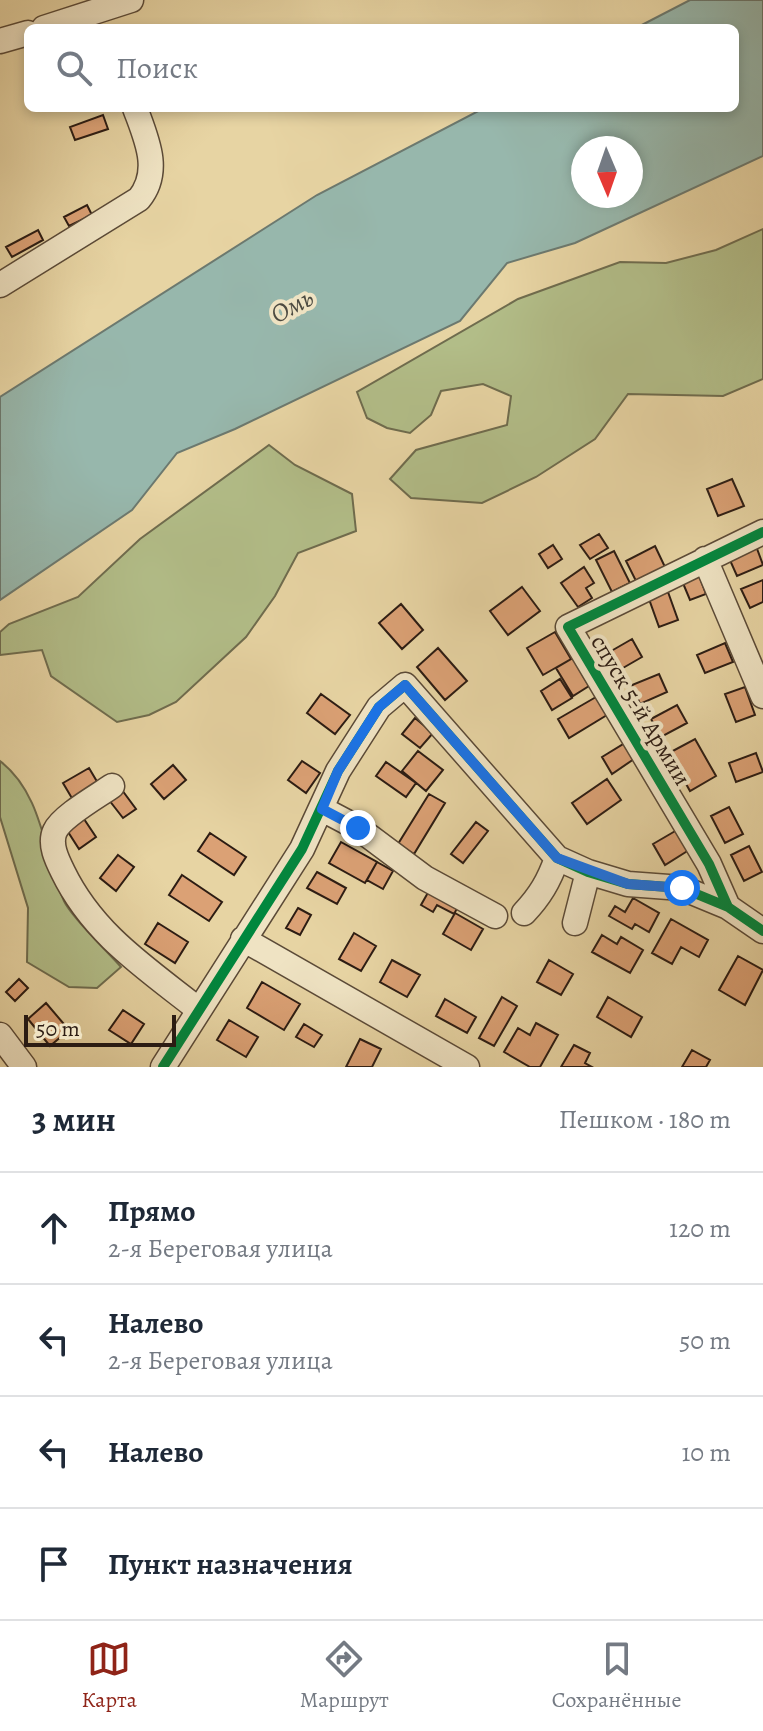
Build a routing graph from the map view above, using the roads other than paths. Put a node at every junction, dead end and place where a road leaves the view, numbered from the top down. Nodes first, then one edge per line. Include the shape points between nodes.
1 (131, 0) edge
2 (80, 15) edge
3 (55, 24) edge
4 (24, 34) edge
5 (0, 41) edge
6 (136, 112) edge
7 (0, 285) edge
8 (763, 532) edge
9 (705, 559) junction
10 (763, 696) edge
11 (112, 786) dead end
12 (322, 809) junction
13 (557, 858) junction
14 (588, 872) junction
15 (728, 907) junction
16 (524, 913) dead end
17 (495, 916) dead end
18 (575, 923) dead end
19 (763, 931) edge
20 (243, 939) junction
21 (199, 1010) junction
22 (0, 1035) edge
23 (24, 1067) edge
24 (163, 1067) edge
25 (467, 1067) edge

1 - 2 street
2 - 3 street
4 - 5 street
6 - 7 street via 149,147 148,189
8 - 9 street
9 - 10 street
9 - 15 street, спуск 5-й Армии via 568,627 709,864
11 - 21 street via 54,832 57,859 73,894 108,938
12 - 13 street via 338,771 379,707 405,685
12 - 17 street via 358,828 425,878
12 - 20 street
13 - 14 street
13 - 16 street via 550,879
14 - 15 street via 628,884 682,888
14 - 18 street
15 - 19 street
20 - 21 street
20 - 25 street
21 - 24 street
22 - 23 street

